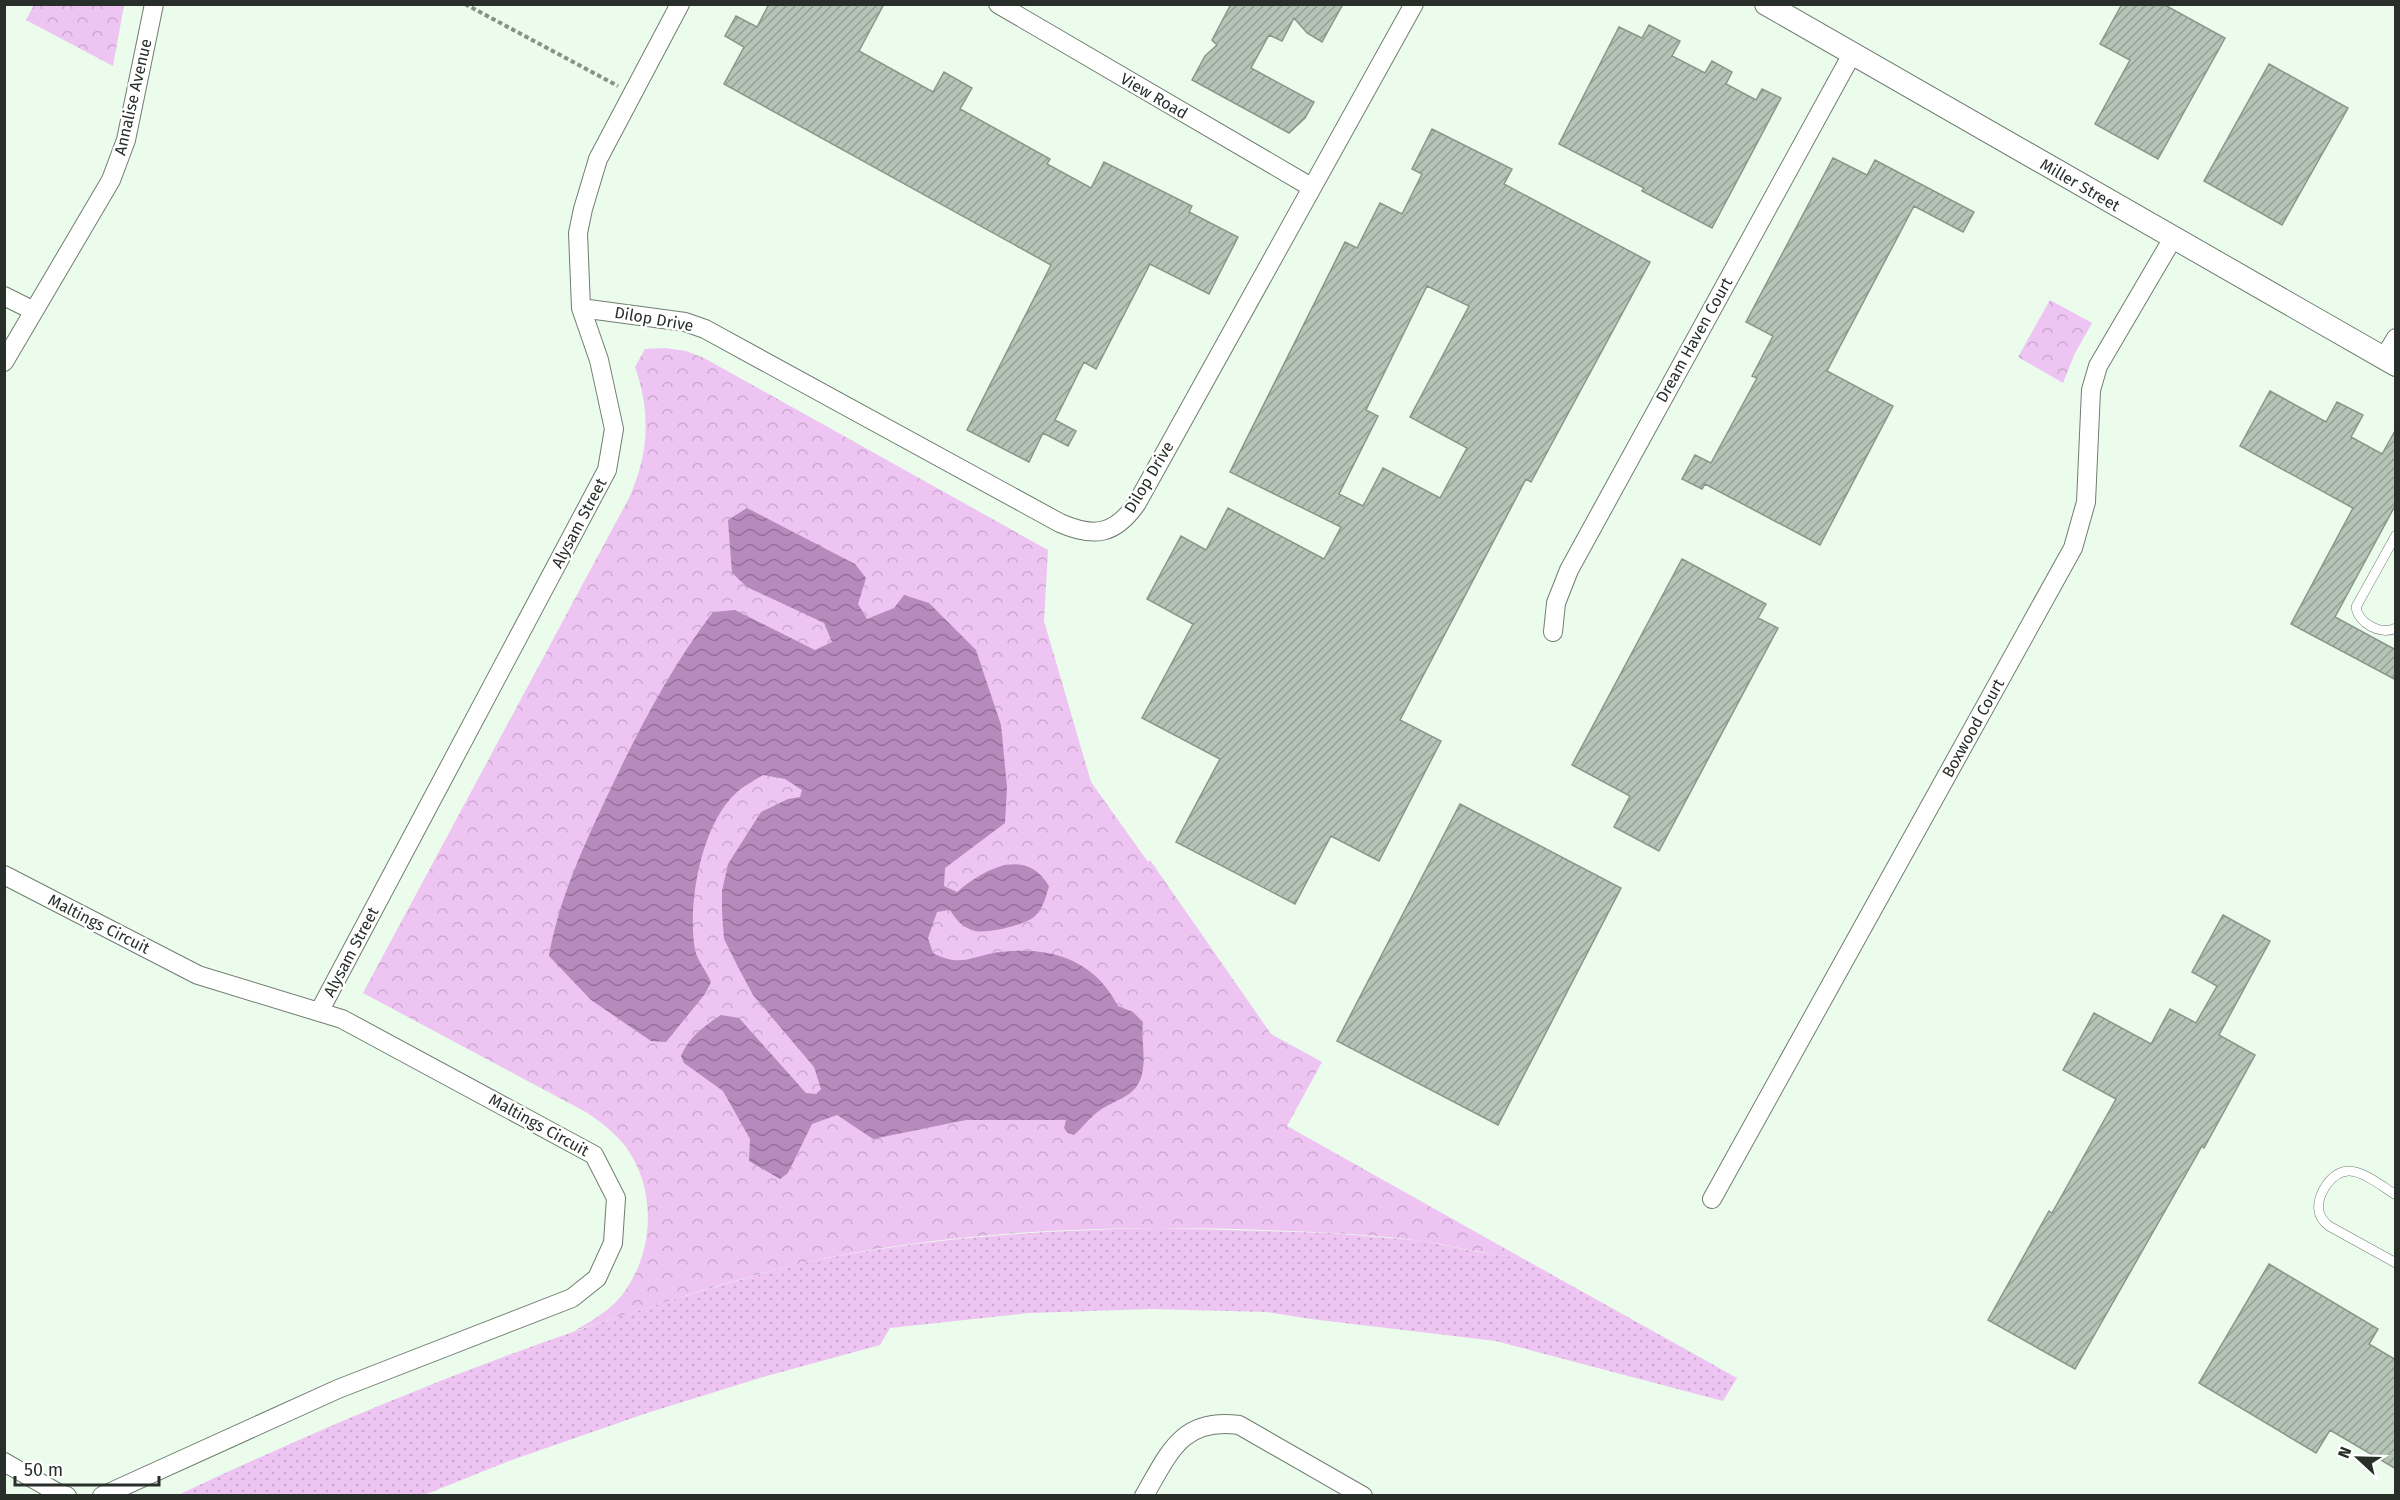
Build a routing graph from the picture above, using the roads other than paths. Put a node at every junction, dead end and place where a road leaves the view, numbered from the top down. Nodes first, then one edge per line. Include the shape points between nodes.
1 (154, 4) edge
2 (680, 4) edge
3 (998, 4) edge
4 (1414, 4) edge
5 (1766, 4) edge
6 (1852, 54) junction
7 (1311, 187) junction
8 (2173, 238) junction
9 (4, 296) edge
10 (582, 308) junction
11 (34, 311) junction
12 (2396, 338) edge
13 (2390, 361) edge
14 (4, 362) edge
15 (2396, 536) edge
16 (2396, 628) edge
17 (1553, 632) dead end
18 (4, 875) edge
19 (319, 1012) junction
20 (2396, 1195) edge
21 (1712, 1199) dead end
22 (2396, 1263) edge
23 (4, 1462) edge
24 (67, 1496) edge
25 (102, 1496) edge
26 (1144, 1496) edge
27 (1363, 1496) edge

1 - 11 street, Annalise Avenue via 126,140 111,180
2 - 10 street, Alysam Street via 598,159 578,233
3 - 7 street, View Road
4 - 7 street, Dilop Drive
5 - 6 street, Miller Street
6 - 8 street, Miller Street
6 - 17 street, Dream Haven Court via 1569,570 1556,603
7 - 10 street, Dilop Drive via 1137,502 1118,524 1105,531 1079,532 1060,523 705,329 685,322
8 - 13 street, Miller Street
8 - 21 street, Boxwood Court via 2098,366 2091,390 2086,502 2073,548
9 - 11 street
10 - 19 street, Alysam Street via 599,360 614,429 607,470
11 - 14 street, Annalise Avenue
12 - 13 street
15 - 16 lane via 2356,606 2361,619 2381,631
18 - 19 street, Maltings Circuit via 198,975
19 - 25 street, Maltings Circuit via 342,1019 594,1155 616,1197 613,1243 597,1278 572,1298 338,1389
20 - 22 lane via 2358,1173 2342,1172 2332,1178 2319,1201 2322,1220 2329,1226
23 - 24 street
26 - 27 street via 1178,1440 1218,1422 1239,1425

